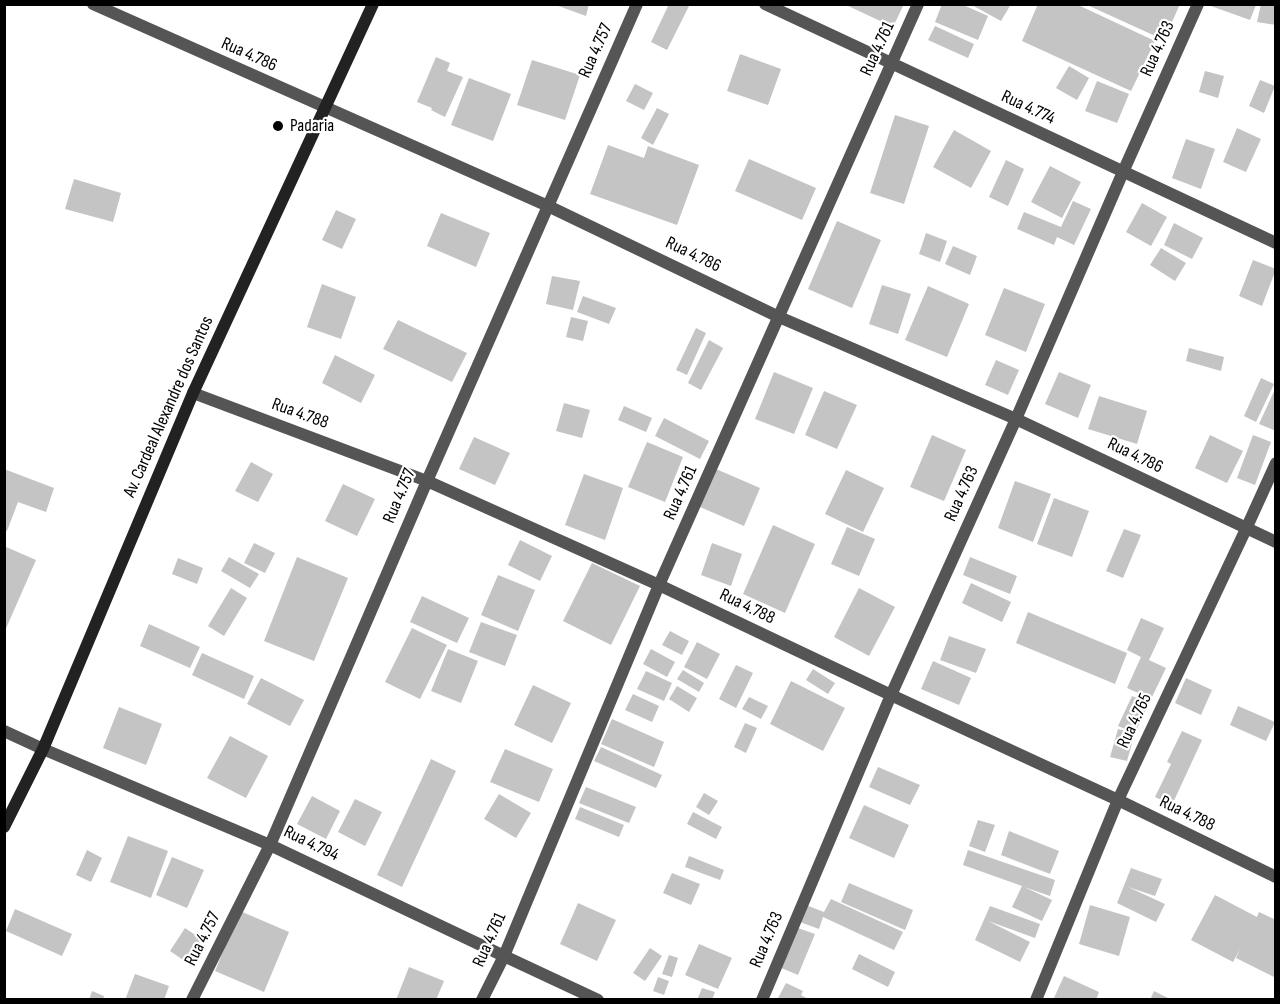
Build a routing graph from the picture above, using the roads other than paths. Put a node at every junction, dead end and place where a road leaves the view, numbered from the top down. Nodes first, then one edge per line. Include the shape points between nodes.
1 (93, 4) edge
2 (373, 4) edge
3 (636, 4) edge
4 (765, 4) edge
5 (918, 4) edge
6 (1198, 4) edge
7 (891, 63) junction
8 (326, 108) junction
9 (1123, 172) junction
10 (548, 206) junction
11 (1275, 243) edge
12 (779, 317) junction
13 (193, 393) junction
14 (1016, 419) junction
15 (1275, 463) edge
16 (426, 481) junction
17 (1246, 529) junction
18 (1275, 542) edge
19 (660, 585) junction
20 (891, 695) junction
21 (4, 731) edge
22 (43, 749) junction
23 (1118, 800) junction
24 (4, 827) edge
25 (270, 845) junction
26 (1275, 877) edge
27 (504, 956) junction
28 (192, 999) edge
29 (482, 999) edge
30 (598, 999) edge
31 (762, 999) edge
32 (1036, 999) edge

1 - 8 street, Rua 4.786
2 - 8 main road, Av. Cardeal Alexandre dos Santos
3 - 10 street, Rua 4.757
4 - 7 street, Rua 4.774
5 - 7 street, Rua 4.761
6 - 9 street, Rua 4.763
7 - 9 street, Rua 4.774
7 - 12 street, Rua 4.761
8 - 10 street, Rua 4.786
8 - 13 main road, Av. Cardeal Alexandre dos Santos
9 - 11 street, Rua 4.774
9 - 14 street, Rua 4.763
10 - 12 street, Rua 4.786
10 - 16 street, Rua 4.757
12 - 14 street, Rua 4.786
12 - 19 street, Rua 4.761
13 - 16 street, Rua 4.788
13 - 22 main road, Av. Cardeal Alexandre dos Santos
14 - 17 street, Rua 4.786
14 - 20 street, Rua 4.763
15 - 17 street, Rua 4.765
16 - 19 street, Rua 4.788
16 - 25 street, Rua 4.757
17 - 18 street, Rua 4.786
17 - 23 street, Rua 4.765
19 - 20 street, Rua 4.788
19 - 27 street, Rua 4.761
20 - 23 street, Rua 4.788
20 - 31 street, Rua 4.763
21 - 22 street, Rua 4.794
22 - 24 main road, Av. Cardeal Alexandre dos Santos
22 - 25 street, Rua 4.794
23 - 26 street, Rua 4.788
23 - 32 street, Rua 4.765
25 - 27 street, Rua 4.794
25 - 28 street, Rua 4.757
27 - 29 street, Rua 4.761
27 - 30 street, Rua 4.794

